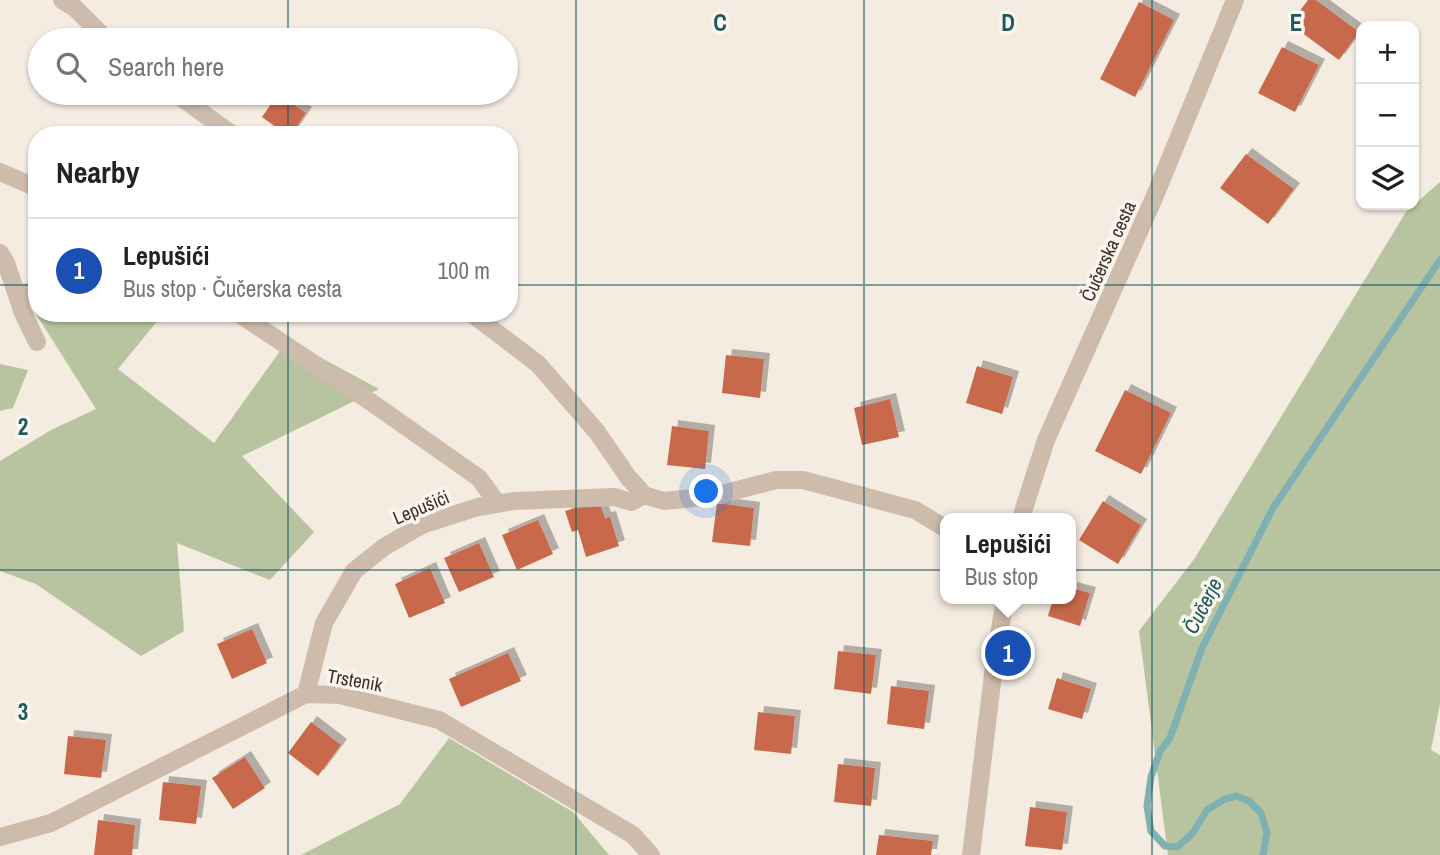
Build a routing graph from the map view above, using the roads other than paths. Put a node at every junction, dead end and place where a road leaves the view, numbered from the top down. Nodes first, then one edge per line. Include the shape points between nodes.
1 (62, 0) edge
2 (1235, 0) edge
3 (95, 28) edge
4 (192, 105) edge
5 (221, 126) edge
6 (0, 172) edge
7 (28, 184) edge
8 (0, 253) edge
9 (251, 322) edge
10 (483, 322) edge
11 (37, 342) dead end
12 (644, 495) junction
13 (498, 504) junction
14 (1023, 513) edge
15 (940, 525) edge
16 (1004, 604) edge
17 (306, 694) junction
18 (0, 837) edge
19 (651, 855) edge
20 (971, 855) edge

1 - 3 street
2 - 14 street, Čučerska cesta via 1154,198 1046,440
4 - 5 street
6 - 7 street
8 - 11 street
9 - 13 street via 479,478
10 - 12 street via 538,364
12 - 13 street, Lepušići via 631,502 615,497
12 - 15 street, Lepušići via 664,501 714,496 776,480 803,480 915,510
13 - 17 street, Lepušići via 422,526 354,571 324,623
16 - 20 street
17 - 18 street, Trstenik via 51,823
17 - 19 street, Trstenik via 340,695 439,720 633,835

